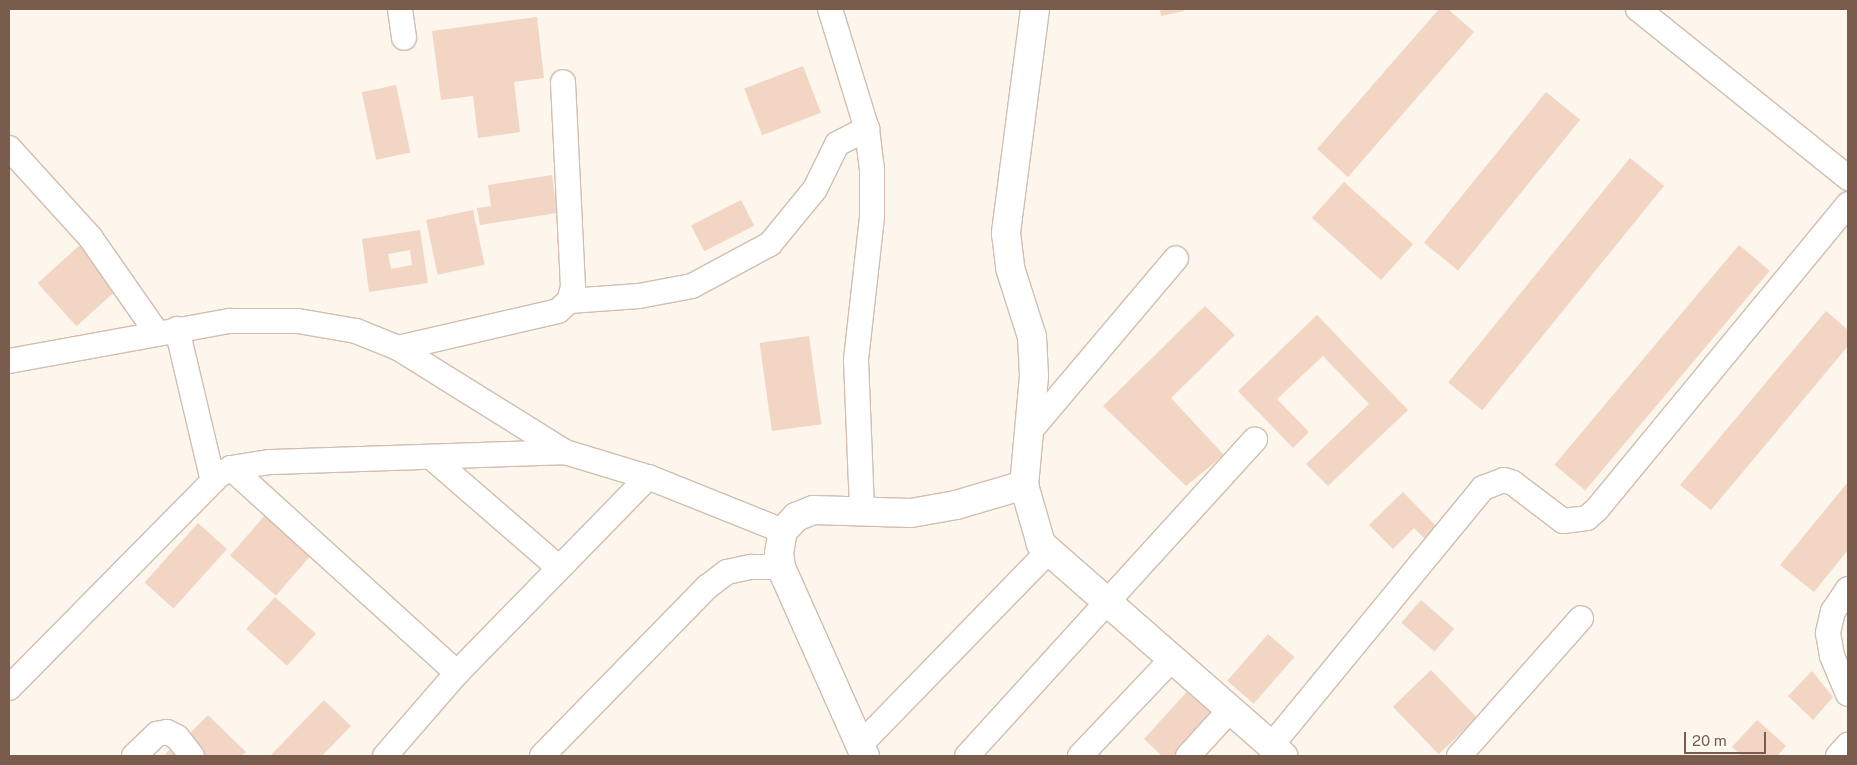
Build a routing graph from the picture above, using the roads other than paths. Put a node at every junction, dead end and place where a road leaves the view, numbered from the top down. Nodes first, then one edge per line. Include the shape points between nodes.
1 (400, 9) edge
2 (830, 9) edge
3 (1035, 9) edge
4 (1638, 9) edge
5 (404, 38) dead end
6 (563, 82) dead end
7 (867, 129) junction
8 (9, 148) edge
9 (1848, 178) edge
10 (1848, 204) edge
11 (1176, 258) dead end
12 (569, 301) junction
13 (167, 331) junction
14 (398, 348) junction
15 (9, 361) edge
16 (1030, 431) junction
17 (1254, 440) dead end
18 (565, 452) junction
19 (431, 457) junction
20 (222, 475) junction
21 (648, 478) junction
22 (1024, 485) junction
23 (862, 509) junction
24 (783, 531) junction
25 (1048, 552) junction
26 (781, 567) junction
27 (559, 568) junction
28 (1848, 590) edge
29 (1108, 603) junction
30 (1581, 618) dead end
31 (1172, 659) junction
32 (457, 674) junction
33 (9, 688) edge
34 (1848, 694) edge
35 (1230, 710) junction
36 (1848, 745) edge
37 (862, 751) edge
38 (1277, 751) edge
39 (134, 756) edge
40 (192, 756) edge
41 (385, 756) edge
42 (542, 756) edge
43 (967, 756) edge
44 (1080, 756) edge
45 (1188, 756) edge
46 (1459, 756) edge
47 (1838, 756) edge

1 - 5 street
2 - 7 street
3 - 16 street via 1006,233 1010,268 1032,337 1034,376
4 - 9 street
6 - 12 street via 573,288
7 - 12 street via 837,144 815,188 770,244 692,286 639,296
7 - 23 street via 872,168 872,217 856,369
8 - 13 street via 90,236
10 - 38 street via 1587,518 1563,521 1513,483 1492,482 1483,488
11 - 16 street
12 - 14 street via 558,311 544,315
13 - 14 street via 230,322 298,320 356,331
13 - 15 street
13 - 20 street
14 - 18 street
16 - 22 street
17 - 29 street
18 - 19 street
18 - 21 street
19 - 20 street via 269,462
19 - 27 street
20 - 32 street
20 - 33 street
21 - 24 street
21 - 27 street
22 - 23 street via 910,513
22 - 25 street via 1041,544
23 - 24 street via 813,510 796,517
24 - 26 street via 779,553
25 - 29 street
25 - 37 street
26 - 37 street
26 - 42 street via 727,572 707,587
27 - 32 street
28 - 34 street via 1833,611 1828,633 1832,656
29 - 31 street
29 - 43 street
30 - 46 street
31 - 35 street
31 - 44 street
32 - 41 street
35 - 38 street
35 - 45 street
36 - 47 street
39 - 40 street via 157,734 167,732 177,737

